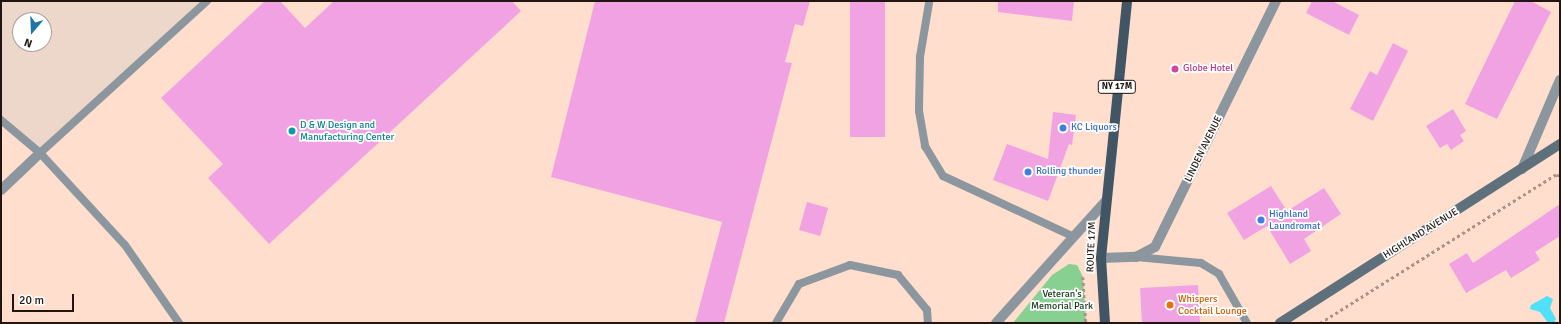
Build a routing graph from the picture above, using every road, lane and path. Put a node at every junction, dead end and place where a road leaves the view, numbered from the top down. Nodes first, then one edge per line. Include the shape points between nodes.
1 (207, 1) edge
2 (1127, 1) edge
3 (1276, 1) edge
4 (929, 3) dead end
5 (1560, 80) edge
6 (1, 120) edge
7 (1560, 145) edge
8 (40, 153) junction
9 (1522, 169) junction
10 (1560, 179) edge
11 (1, 190) edge
12 (1106, 201) junction
13 (1072, 236) junction
14 (1136, 257) junction
15 (1101, 258) junction
16 (1083, 277) dead end
17 (778, 322) edge
18 (179, 323) edge
19 (928, 323) edge
20 (996, 323) edge
21 (1086, 323) edge
22 (1106, 323) edge
23 (1247, 323) edge
24 (1280, 323) edge
25 (1320, 323) edge

1 - 8 lane
2 - 12 main road, ROUTE 17M / NY 17M via 1107,172
3 - 14 street, LINDEN AVENUE via 1154,247
4 - 13 lane via 920,57 919,111 926,146 942,176
5 - 9 street
6 - 8 lane
7 - 9 street, HIGHLAND AVENUE
8 - 11 street
8 - 18 lane via 125,245
9 - 24 street, HIGHLAND AVENUE
10 - 25 path via 1557,174
12 - 13 street
12 - 15 main road, ROUTE 17M / NY 17M
13 - 20 street
14 - 15 street, LINDEN AVENUE
14 - 23 lane via 1201,263 1219,274
15 - 22 main road, ROUTE 17M / NY 17M
16 - 21 path
17 - 19 lane via 799,284 850,265 898,275 927,310

